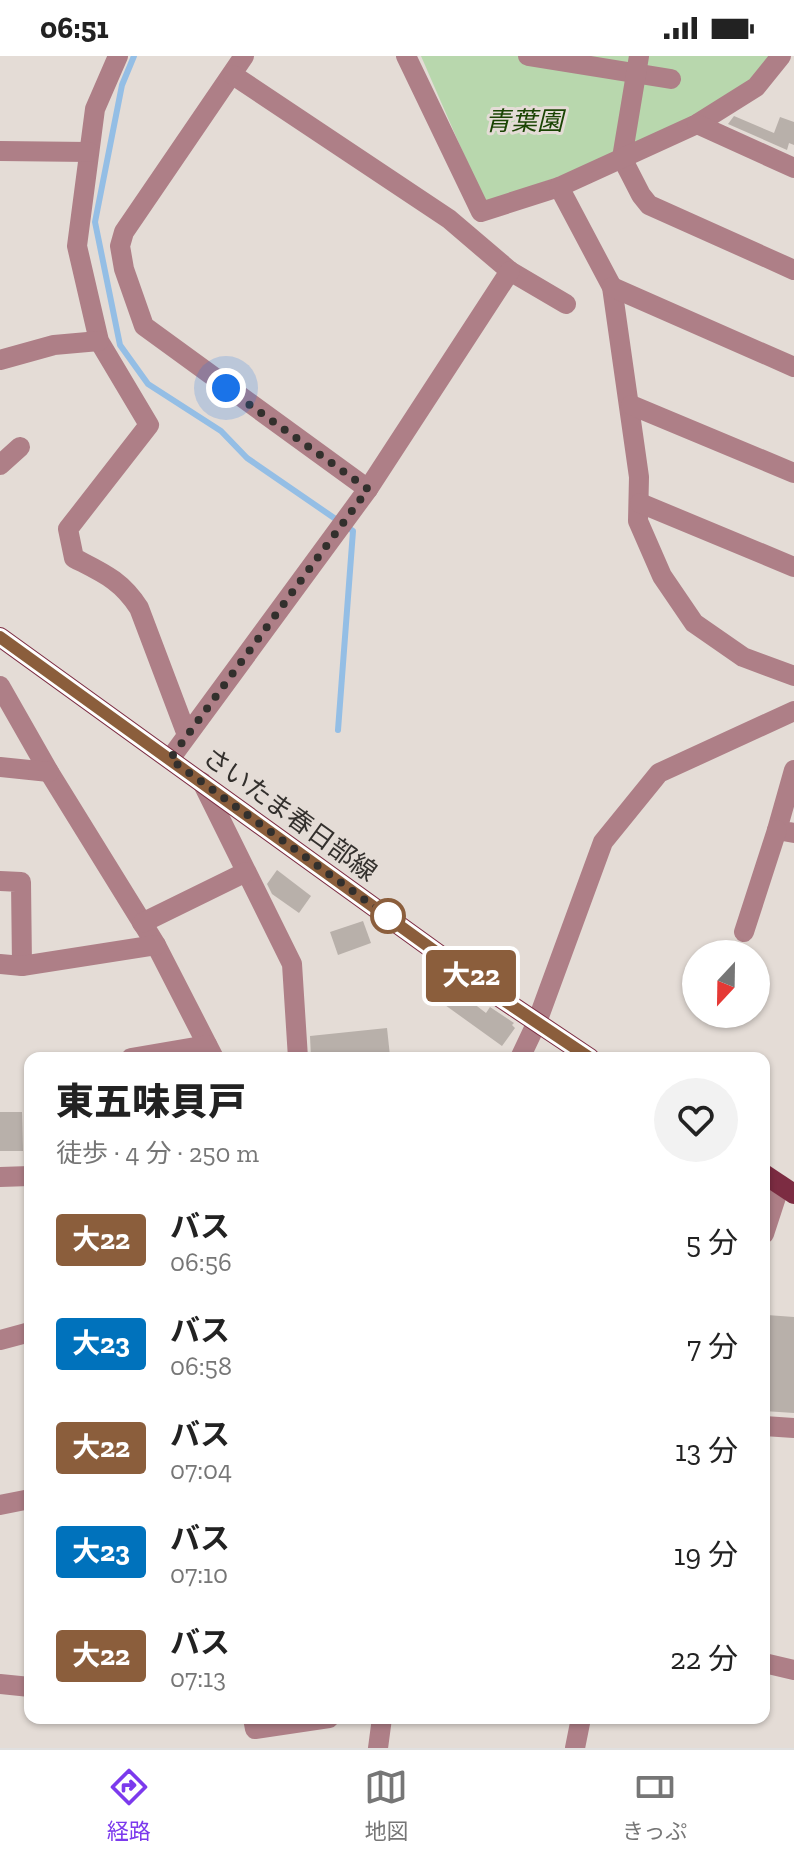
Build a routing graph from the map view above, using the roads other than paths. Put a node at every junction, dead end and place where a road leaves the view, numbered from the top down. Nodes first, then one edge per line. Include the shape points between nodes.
1 (118, 56) edge
2 (244, 56) edge
3 (406, 56) edge
4 (528, 56) edge
5 (781, 56) edge
6 (638, 65) edge
7 (233, 75) junction
8 (671, 79) dead end
9 (697, 124) junction
10 (0, 151) edge
11 (89, 152) junction
12 (622, 158) junction
13 (794, 168) edge
14 (559, 187) junction
15 (794, 270) edge
16 (510, 271) junction
17 (612, 287) junction
18 (566, 304) dead end
19 (99, 341) junction
20 (0, 360) edge
21 (794, 367) edge
22 (631, 405) junction
23 (20, 447) dead end
24 (0, 465) edge
25 (794, 473) edge
26 (368, 489) junction
27 (640, 503) junction
28 (794, 567) edge
29 (0, 637) edge
30 (794, 676) edge
31 (0, 686) edge
32 (794, 711) edge
33 (187, 735) junction
34 (170, 759) junction
35 (0, 767) edge
36 (794, 770) edge
37 (49, 772) junction
38 (202, 782) junction
39 (786, 831) edge
40 (246, 872) junction
41 (0, 881) edge
42 (142, 923) junction
43 (744, 932) dead end
44 (156, 945) junction
45 (0, 964) edge
46 (22, 966) junction
47 (537, 1022) junction
48 (210, 1051) edge
49 (298, 1052) edge
50 (523, 1052) edge
51 (581, 1052) edge
52 (24, 1176) edge
53 (0, 1177) edge
54 (779, 1184) edge
55 (770, 1214) edge
56 (24, 1334) edge
57 (0, 1340) edge
58 (770, 1426) edge
59 (794, 1428) edge
60 (24, 1500) edge
61 (0, 1505) edge
62 (770, 1664) edge
63 (794, 1670) edge
64 (0, 1684) edge
65 (24, 1686) edge
66 (254, 1724) edge
67 (289, 1724) edge
68 (381, 1724) edge
69 (580, 1724) edge
70 (378, 1748) edge
71 (575, 1748) edge

1 - 11 street via 95,109
2 - 7 street
3 - 14 street via 481,212
4 - 6 street
5 - 9 street via 756,87
6 - 8 street
6 - 12 street
7 - 16 street via 449,219
7 - 26 street via 124,232 124,269 144,326
9 - 12 street
9 - 13 street
10 - 11 street
11 - 19 street via 77,246
12 - 14 street
12 - 15 street via 649,205
14 - 17 street
16 - 18 street
16 - 26 street
17 - 21 street
17 - 22 street
19 - 20 street via 54,345
19 - 33 street via 149,425 68,529 74,558 112,577 139,608
22 - 25 street
22 - 27 street
23 - 24 street
26 - 33 street
27 - 28 street
27 - 30 street via 638,521 662,576 694,623 743,657
29 - 34 main road, さいたま春日部線
31 - 37 street
32 - 47 street via 659,773 603,842
33 - 34 street
34 - 38 main road, さいたま春日部線
35 - 37 street
36 - 39 street
37 - 42 street
38 - 40 street
38 - 47 main road, さいたま春日部線
39 - 43 street
40 - 42 street
40 - 49 street via 292,964
41 - 46 street via 21,882
42 - 44 street
44 - 46 street
44 - 48 street
45 - 46 street
47 - 50 street
47 - 51 main road, さいたま春日部線
52 - 53 street
54 - 55 street
56 - 57 street
58 - 59 street
60 - 61 street
62 - 63 street
64 - 65 street
66 - 67 street via 255,1729
68 - 70 street
69 - 71 street

